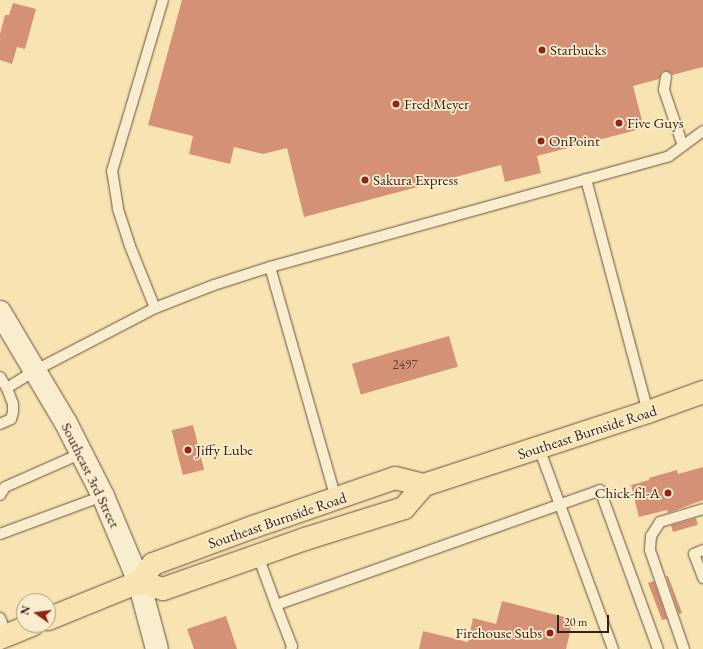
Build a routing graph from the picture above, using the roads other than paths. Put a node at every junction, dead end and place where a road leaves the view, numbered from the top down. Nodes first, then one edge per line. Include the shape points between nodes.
1 (163, 0) edge
2 (666, 77) dead end
3 (703, 131) edge
4 (683, 146) junction
5 (586, 179) junction
6 (270, 267) junction
7 (155, 308) junction
8 (0, 312) edge
9 (36, 370) junction
10 (0, 377) edge
11 (7, 388) junction
12 (703, 392) edge
13 (648, 412) junction
14 (0, 424) edge
15 (539, 448) junction
16 (82, 453) junction
17 (424, 485) junction
18 (2, 489) edge
19 (103, 496) junction
20 (336, 499) junction
21 (560, 505) junction
22 (703, 509) edge
23 (0, 534) edge
24 (703, 550) edge
25 (258, 556) junction
26 (703, 578) edge
27 (139, 582) junction
28 (276, 605) junction
29 (56, 616) edge
30 (16, 628) edge
31 (2, 630) edge
32 (157, 649) edge
33 (291, 649) edge
34 (613, 649) edge
35 (658, 649) edge
36 (684, 649) edge

1 - 7 lane via 112,171 118,208
2 - 4 lane via 664,90
3 - 4 lane
4 - 5 lane via 669,156
5 - 6 lane
5 - 13 lane
6 - 7 lane
6 - 20 lane
7 - 9 lane
8 - 9 street, Southeast 3rd Street
9 - 11 lane
9 - 16 street, Southeast 3rd Street
10 - 11 lane
11 - 14 lane via 13,412 11,419
12 - 13 highway, Southeast Burnside Road
13 - 15 highway, Southeast Burnside Road
15 - 17 highway, Southeast Burnside Road
15 - 21 lane
16 - 18 lane
16 - 19 street, Southeast 3rd Street
17 - 20 highway, Southeast Burnside Road via 395,478
17 - 25 highway, Southeast Burnside Road via 404,508
19 - 23 lane
19 - 27 street, Southeast 3rd Street
20 - 27 highway, Southeast Burnside Road via 153,564
21 - 28 lane
21 - 34 lane
21 - 35 lane via 600,490
22 - 36 lane via 660,522 651,536 650,550
24 - 26 lane via 694,554
25 - 27 highway, Southeast Burnside Road via 163,589
25 - 28 lane
27 - 29 highway, Southeast Burnside Road
27 - 32 street, Southeast 3rd Street
28 - 33 lane
30 - 31 highway

